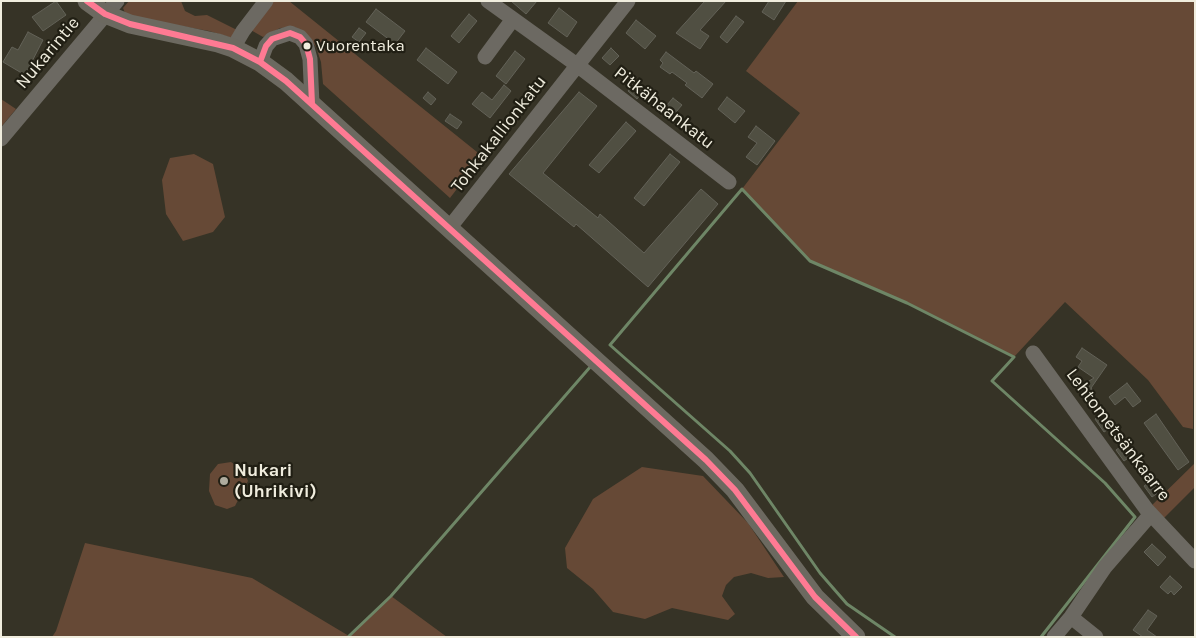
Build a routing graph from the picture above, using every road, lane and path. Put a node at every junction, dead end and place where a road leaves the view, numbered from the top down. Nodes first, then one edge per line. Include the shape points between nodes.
1 (87, 1) edge
2 (266, 1) edge
3 (488, 1) edge
4 (628, 1) edge
5 (111, 8) edge
6 (513, 19) junction
7 (233, 48) junction
8 (485, 57) dead end
9 (260, 62) junction
10 (577, 64) junction
11 (312, 104) junction
12 (1, 139) edge
13 (729, 182) dead end
14 (450, 228) junction
15 (1033, 353) dead end
16 (1151, 514) junction
17 (1195, 561) edge
18 (1071, 617) junction
19 (856, 637) edge
20 (1054, 637) edge
21 (1096, 637) edge

1 - 5 main road
2 - 7 street
3 - 6 street
4 - 10 street, Tohkakallionkatu
5 - 7 main road via 130,24
5 - 12 street, Nukarintie
6 - 8 street
6 - 10 street
7 - 9 main road
9 - 11 main road
9 - 11 street via 272,39 290,33 300,37 306,44 310,59
10 - 13 street, Pitkähaankatu
10 - 14 street, Tohkakallionkatu
11 - 14 main road
14 - 19 main road via 706,460 735,490 815,597
15 - 16 street, Lehtometsänkaarre
16 - 17 street, Lehtometsänkaarre
16 - 18 street via 1106,567
18 - 20 street
18 - 21 street

